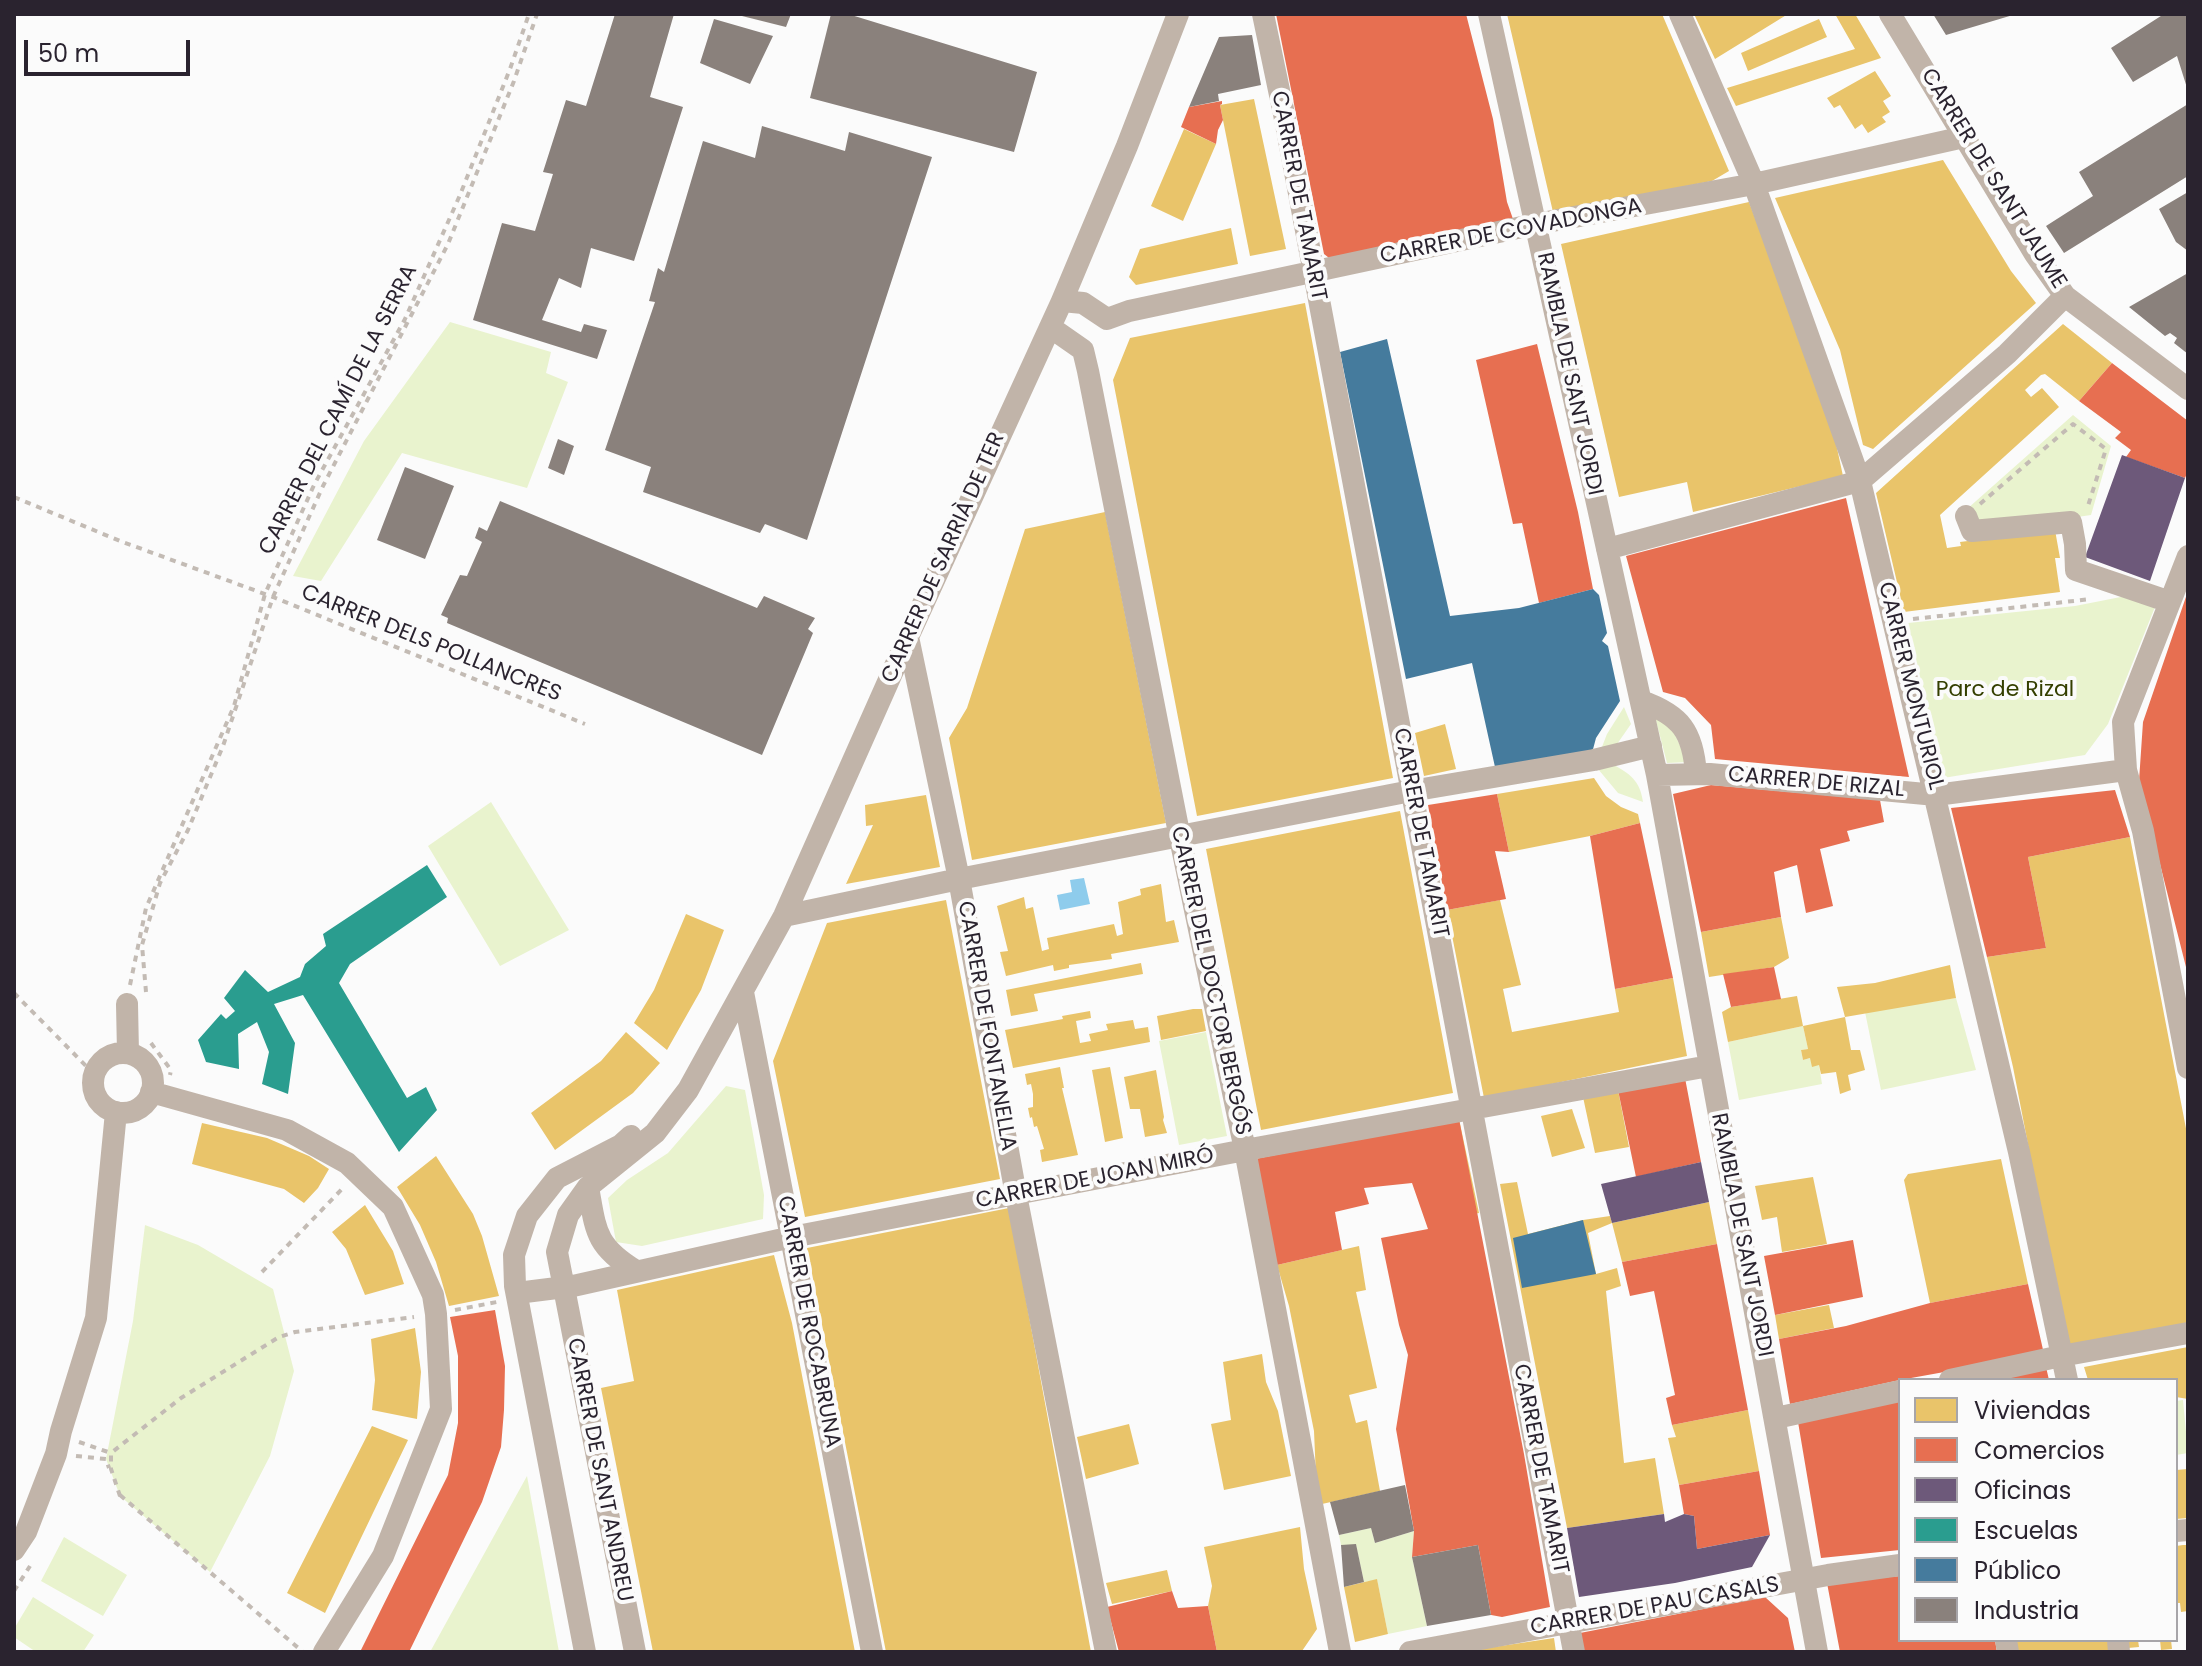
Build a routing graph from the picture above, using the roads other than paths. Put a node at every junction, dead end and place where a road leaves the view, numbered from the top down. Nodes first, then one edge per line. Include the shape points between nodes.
1 (1177, 14) edge
2 (1263, 14) edge
3 (1489, 14) edge
4 (1680, 14) edge
5 (1890, 14) edge
6 (1964, 137) junction
7 (1754, 184) junction
8 (1536, 224) junction
9 (1312, 273) junction
10 (2065, 296) junction
11 (1062, 301) junction
12 (1050, 327) junction
13 (2188, 389) edge
14 (1860, 481) junction
15 (1966, 516) road end
16 (1607, 549) junction
17 (2188, 556) edge
18 (2170, 602) junction
19 (908, 637) junction
20 (1639, 694) junction
21 (1651, 746) junction
22 (2126, 770) junction
23 (1696, 774) junction
24 (1657, 775) junction
25 (1411, 791) junction
26 (1936, 795) junction
27 (1180, 838) junction
28 (959, 879) junction
29 (784, 916) junction
30 (743, 992) junction
31 (136, 1005) road end
32 (128, 1053) junction
33 (1709, 1066) junction
34 (2188, 1068) edge
35 (688, 1090) junction
36 (158, 1094) junction
37 (1473, 1110) junction
38 (116, 1112) junction
39 (1245, 1150) junction
40 (588, 1187) junction
41 (1016, 1195) junction
42 (792, 1237) junction
43 (636, 1271) junction
44 (564, 1287) junction
45 (523, 1292) junction
46 (2188, 1333) edge
47 (2061, 1356) junction
48 (1959, 1378) edge
49 (2066, 1378) edge
50 (1898, 1391) edge
51 (1776, 1418) junction
52 (24, 1551) edge
53 (1898, 1565) edge
54 (1803, 1581) junction
55 (1568, 1622) junction
56 (324, 1652) edge
57 (585, 1652) edge
58 (635, 1652) edge
59 (872, 1652) edge
60 (1106, 1652) edge
61 (1340, 1652) edge
62 (1410, 1652) edge
63 (1574, 1652) edge
64 (1817, 1652) edge

1 - 11 street, CARRER DE SARRIÀ DE TER
2 - 9 street, CARRER DE TAMARIT
3 - 8 street, RAMBLA DE SANT JORDI
4 - 7 street, CARRER MONTURIOL
5 - 6 street, CARRER DE SANT JAUME
6 - 7 street, CARRER DE COVADONGA
6 - 10 street, CARRER DE SANT JAUME
7 - 8 street, CARRER DE COVADONGA
7 - 14 street, CARRER MONTURIOL
8 - 9 street, CARRER DE COVADONGA
8 - 16 street, RAMBLA DE SANT JORDI
9 - 11 street, CARRER DE COVADONGA via 1107,319 1083,303
9 - 25 street, CARRER DE TAMARIT
10 - 13 street, CARRER DE SANT JAUME
10 - 14 street via 2007,354
11 - 12 street, CARRER DE SARRIÀ DE TER
12 - 19 street, CARRER DE SARRIÀ DE TER
12 - 27 street, CARRER DEL DOCTOR BERGÓS via 1083,350
14 - 16 street
14 - 26 street, CARRER MONTURIOL
15 - 18 street via 1972,531 2071,522 2076,570
16 - 20 street, RAMBLA DE SANT JORDI
17 - 18 street
18 - 22 street via 2123,722
19 - 28 street, CARRER DE FONTANELLA
19 - 29 street, CARRER DE SARRIÀ DE TER
20 - 21 street, RAMBLA DE SANT JORDI
20 - 23 street via 1688,732
21 - 24 street, RAMBLA DE SANT JORDI
21 - 25 street
22 - 26 street, CARRER DE RIZAL
22 - 34 street via 2143,831
23 - 24 street, CARRER DE RIZAL
23 - 26 street, CARRER DE RIZAL
24 - 33 street, RAMBLA DE SANT JORDI
25 - 27 street
25 - 37 street, CARRER DE TAMARIT
26 - 47 street, CARRER MONTURIOL
27 - 28 street
27 - 39 street, CARRER DEL DOCTOR BERGÓS
28 - 29 street
28 - 41 street, CARRER DE FONTANELLA
29 - 30 street, CARRER DE SARRIÀ DE TER
30 - 35 street, CARRER DE SARRIÀ DE TER
30 - 42 street, CARRER DE ROCABRUNA
31 - 32 street
32 - 36 street via 145,1063
32 - 38 street via 111,1055 94,1074 95,1093
33 - 37 street, CARRER DE JOAN MIRÓ
33 - 51 street, RAMBLA DE SANT JORDI
35 - 40 street, CARRER DE SARRIÀ DE TER via 655,1133
35 - 45 street, CARRER DE SARRIÀ DE TER via 621,1145 557,1178 527,1216 514,1255
36 - 38 street via 125,1113
36 - 56 street via 287,1130 347,1163 393,1207 433,1295 441,1409 383,1556
37 - 39 street, CARRER DE JOAN MIRÓ
37 - 55 street, CARRER DE TAMARIT
38 - 52 street via 96,1318 61,1431 65,1455 26,1532
39 - 41 street, CARRER DE JOAN MIRÓ
39 - 61 street, CARRER DEL DOCTOR BERGÓS
40 - 43 street via 596,1235 616,1259
40 - 44 street, CARRER DE SARRIÀ DE TER via 568,1215 557,1252
41 - 42 street, CARRER DE JOAN MIRÓ
41 - 60 street, CARRER DE FONTANELLA
42 - 43 street, CARRER DE JOAN MIRÓ
42 - 59 street, CARRER DE ROCABRUNA
43 - 44 street, CARRER DE JOAN MIRÓ
44 - 45 street, CARRER DE JOAN MIRÓ
44 - 58 street, CARRER DE SANT ANDREU
45 - 57 street
46 - 47 street
47 - 48 street
47 - 49 street, CARRER MONTURIOL
50 - 51 street
51 - 54 street, RAMBLA DE SANT JORDI
53 - 54 street, CARRER DE PAU CASALS
54 - 55 street, CARRER DE PAU CASALS
54 - 64 street, RAMBLA DE SANT JORDI
55 - 62 street, CARRER DE PAU CASALS
55 - 63 street, CARRER DE TAMARIT

